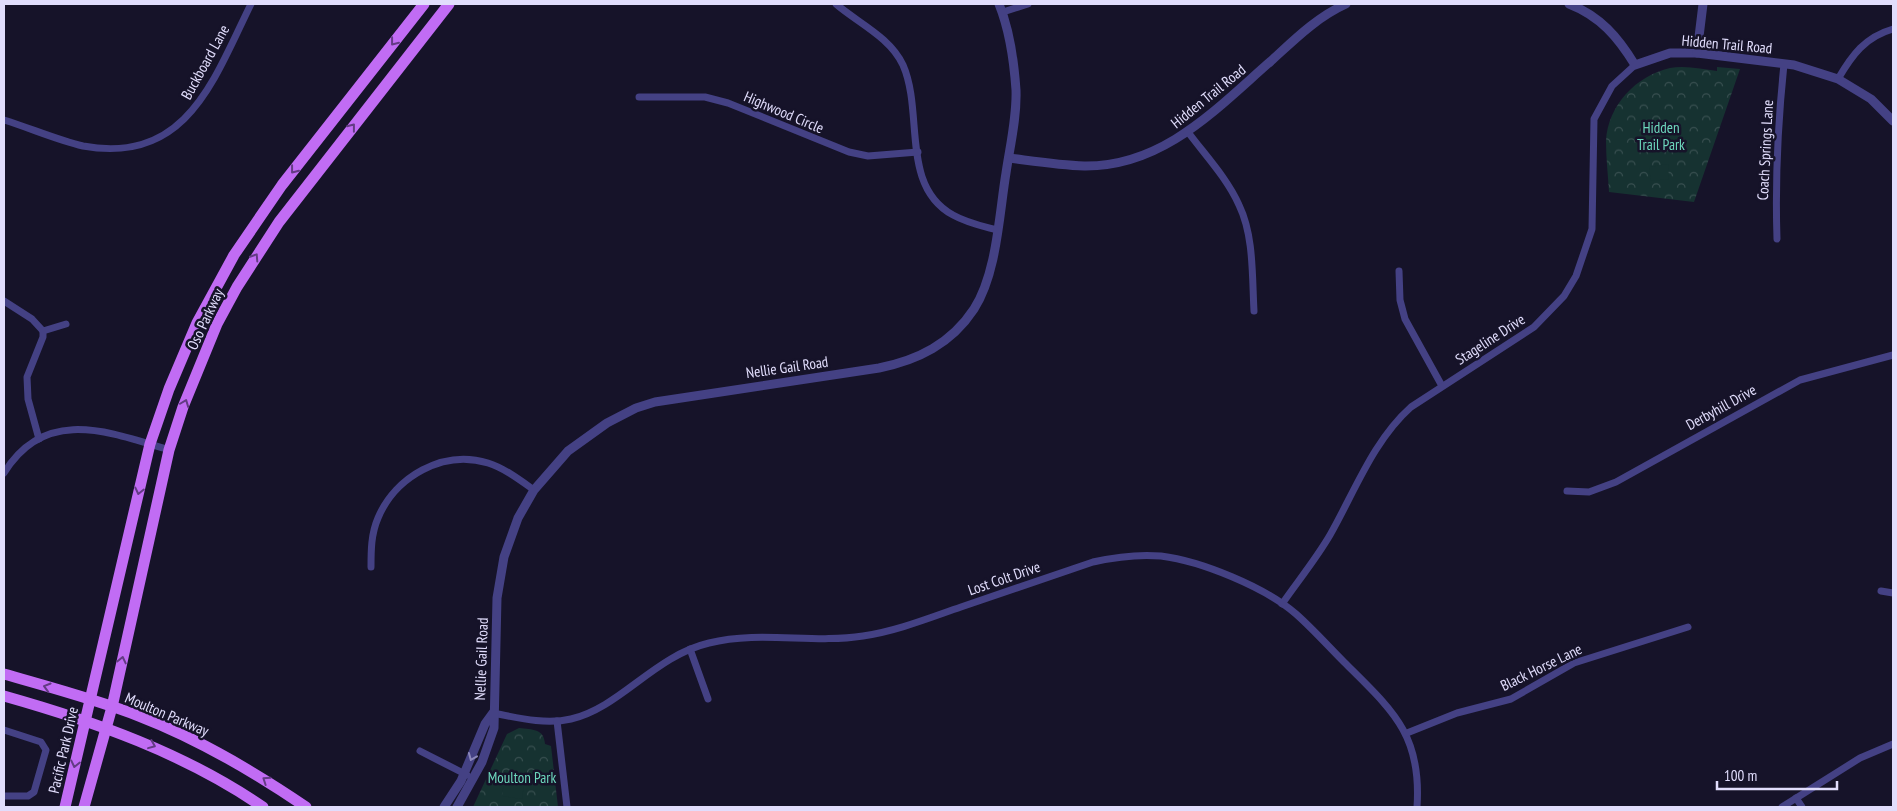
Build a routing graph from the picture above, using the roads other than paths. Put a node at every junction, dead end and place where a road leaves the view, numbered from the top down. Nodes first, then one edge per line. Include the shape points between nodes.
1 (251, 4) edge
2 (424, 4) edge
3 (449, 4) edge
4 (836, 4) edge
5 (1028, 4) edge
6 (1346, 4) edge
7 (1569, 4) edge
8 (1703, 4) edge
9 (1001, 8) edge
10 (1893, 29) edge
11 (1697, 53) junction
12 (1784, 64) junction
13 (1635, 65) junction
14 (1838, 79) junction
15 (639, 97) dead end
16 (4, 120) edge
17 (1893, 121) edge
18 (1188, 132) junction
19 (918, 152) junction
20 (1008, 158) junction
21 (997, 230) junction
22 (1777, 238) dead end
23 (1398, 272) dead end
24 (4, 301) edge
25 (1254, 311) dead end
26 (66, 324) dead end
27 (43, 331) junction
28 (1893, 355) edge
29 (1442, 386) junction
30 (39, 439) junction
31 (150, 444) junction
32 (169, 450) junction
33 (4, 473) edge
34 (534, 490) junction
35 (1567, 491) dead end
36 (371, 568) dead end
37 (1881, 591) dead end
38 (1893, 593) edge
39 (1282, 604) junction
40 (1688, 627) dead end
41 (690, 648) junction
42 (4, 674) edge
43 (4, 696) edge
44 (708, 698) dead end
45 (90, 700) junction
46 (112, 707) junction
47 (493, 713) junction
48 (85, 720) junction
49 (557, 721) junction
50 (106, 727) junction
51 (4, 730) edge
52 (1407, 733) junction
53 (1893, 744) edge
54 (420, 752) dead end
55 (465, 774) junction
56 (474, 778) junction
57 (4, 796) edge
58 (1796, 798) junction
59 (65, 807) edge
60 (84, 807) edge
61 (263, 807) edge
62 (306, 807) edge
63 (444, 807) edge
64 (458, 807) edge
65 (567, 807) edge
66 (1417, 807) edge
67 (1782, 807) edge
68 (1802, 807) edge

1 - 16 street, Buckboard Lane via 208,90 195,109 178,126 157,139 108,149 82,145
2 -> 31 main road, Oso Parkway via 282,185 234,256 197,323
32 -> 3 main road, Oso Parkway via 217,324 254,258 309,182
4 - 19 street via 881,37 902,64 913,100
5 - 9 street
6 - 18 street, Hidden Trail Road via 1312,25
7 - 13 street via 1602,22
8 - 11 street
9 - 20 street, Nellie Gail Road via 1013,58 1016,92
10 - 14 street via 1862,45
11 - 12 street, Hidden Trail Road
11 - 13 street, Hidden Trail Road via 1670,53
12 - 14 street, Hidden Trail Road
12 - 22 street, Coach Springs Lane via 1777,131
13 - 29 street, Stageline Drive via 1612,86 1594,120 1592,229 1576,276 1558,303 1534,327
14 - 17 street, Hidden Trail Road via 1871,99
15 - 19 street, Highwood Circle via 705,97 728,103 849,152 868,156
18 - 20 street, Hidden Trail Road via 1152,153 1101,165
18 - 25 street via 1240,206 1250,253
19 - 21 street via 923,181 941,206 965,221
20 - 21 street, Nellie Gail Road
21 - 34 street, Nellie Gail Road via 988,277 974,308 955,333 923,355 879,368 679,397 636,408 582,439
23 - 29 street via 1405,320
24 - 27 street via 32,318
26 - 27 street
27 - 30 street via 27,377 28,399
28 - 35 street, Derbyhill Drive via 1800,380 1616,482 1589,492
29 - 39 street, Stageline Drive via 1411,407 1381,439 1328,537
30 - 31 street via 59,431 87,428
30 - 33 street via 23,449
31 - 32 street
31 -> 45 main road, Oso Parkway
46 -> 32 main road, Oso Parkway
34 - 36 street via 488,463 459,460 425,468 402,484 384,504 372,541
34 - 47 street, Nellie Gail Road via 509,538 500,576
37 - 38 street
39 - 41 street, Lost Colt Drive via 1238,580 1184,561 1160,556 1117,557 1093,562 888,631 833,639 740,637
39 - 52 street, Lost Colt Drive via 1377,694
40 - 52 street, Black Horse Lane via 1574,663 1510,698 1457,713
41 - 44 street
41 - 49 street, Lost Colt Drive via 660,664 590,712
45 -> 42 main road, Moulton Parkway
43 - 48 main road
45 - 46 main road, Moulton Parkway
45 - 48 main road, Pacific Park Drive
46 - 50 main road
62 -> 46 main road, Moulton Parkway via 232,759 162,725
47 - 49 street, Lost Colt Drive
47 -> 55 street, Nellie Gail Road via 485,724
47 - 56 street, Nellie Gail Road via 494,728
48 - 50 main road
48 -> 59 main road, Pacific Park Drive
49 - 65 street
50 - 60 main road
50 -> 61 main road via 160,748
51 - 57 street via 45,744 46,750 36,790 28,796
52 - 66 street, Lost Colt Drive via 1417,768
53 - 58 street via 1860,758
54 - 55 street
55 - 56 street
55 - 63 street, Nellie Gail Road
56 - 64 street, Nellie Gail Road
58 - 67 street
58 - 68 street

